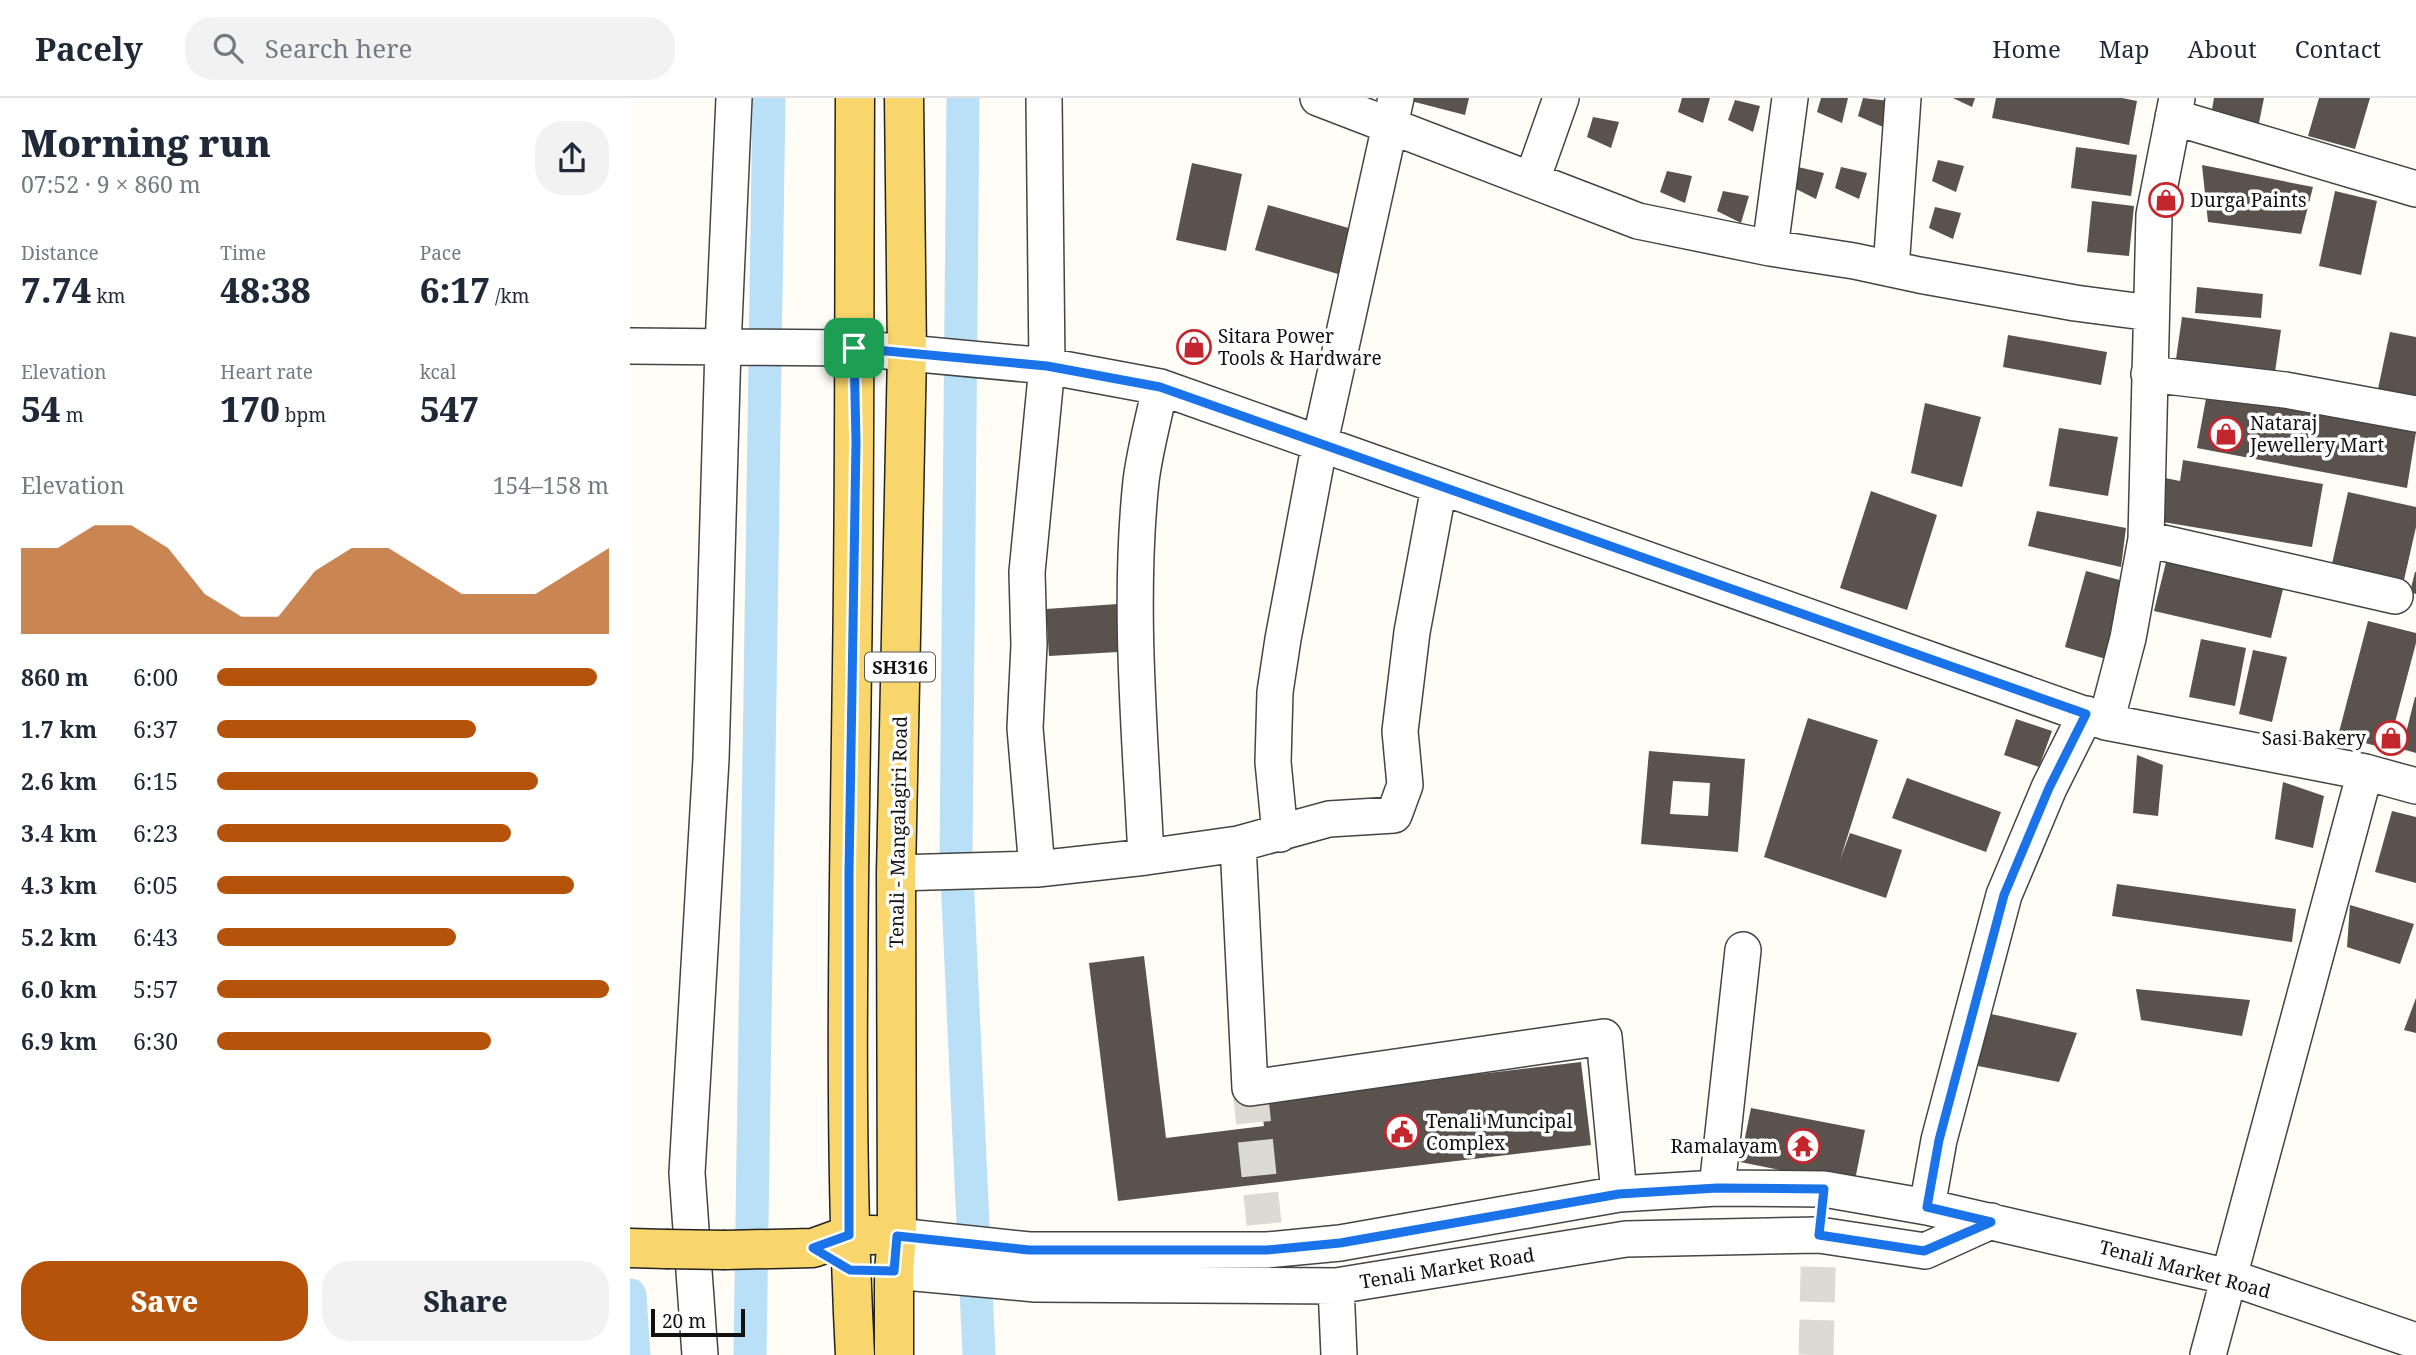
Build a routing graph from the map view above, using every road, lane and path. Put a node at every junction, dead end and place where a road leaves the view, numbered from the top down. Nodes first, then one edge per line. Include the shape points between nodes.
1 (734, 98) edge
2 (855, 98) edge
3 (904, 98) edge
4 (1044, 98) edge
5 (1318, 98) edge
6 (1561, 98) edge
7 (1790, 98) edge
8 (1903, 98) edge
9 (2175, 108) edge
10 (1392, 112) edge
11 (1532, 180) junction
12 (2416, 189) edge
13 (1770, 248) junction
14 (1891, 269) junction
15 (2151, 313) junction
16 (640, 346) edge
17 (737, 348) junction
18 (836, 348) junction
19 (922, 354) junction
20 (1032, 365) junction
21 (2149, 374) junction
22 (1160, 387) junction
23 (2416, 414) edge
24 (1320, 442) junction
25 (1439, 487) junction
26 (2146, 539) junction
27 (2395, 596) dead end
28 (2096, 718) junction
29 (2365, 772) junction
30 (2416, 786) edge
31 (1279, 834) junction
32 (1238, 844) junction
33 (1146, 857) junction
34 (1028, 869) junction
35 (896, 873) junction
36 (1742, 950) dead end
37 (1717, 1188) junction
38 (1824, 1189) junction
39 (1619, 1194) junction
40 (1927, 1207) junction
41 (1991, 1222) junction
42 (1819, 1235) junction
43 (1266, 1237) junction
44 (630, 1248) edge
45 (850, 1252) junction
46 (912, 1255) junction
47 (2230, 1277) junction
48 (1270, 1286) junction
49 (1336, 1286) junction
50 (2416, 1341) edge
51 (700, 1355) edge
52 (855, 1355) edge
53 (894, 1355) edge
54 (1339, 1355) edge
55 (2208, 1355) edge

1 - 17 street
2 - 18 main road, SH316
3 - 19 main road, Tenali - Mangalagiri Road / SH316
4 - 20 street
5 - 10 street
6 - 11 street
7 - 13 street
8 - 14 street
9 - 12 street
9 - 15 street via 2154,215
10 - 11 street
10 - 24 street
11 - 13 street via 1638,221
13 - 14 street
14 - 15 street
15 - 21 street
16 - 17 street
17 - 18 street
17 - 51 street via 687,1173
18 - 19 street
18 - 45 main road, SH316 via 856,442 849,873
19 - 20 street
19 - 35 main road, Tenali - Mangalagiri Road / SH316
20 - 22 street
20 - 34 street
21 - 23 street via 2285,390
21 - 26 street
22 - 24 street
22 - 33 street via 1142,479 1136,576
24 - 25 street
24 - 31 street via 1275,692 1273,762
25 - 28 street
25 - 31 street via 1406,672 1401,731 1405,785 1394,815 1329,819
26 - 27 street
26 - 28 street via 2128,638
28 - 29 street
28 - 40 street via 2049,788 2004,895 1939,1140
29 - 30 street
29 - 47 street
31 - 32 street
32 - 33 street
32 - 39 street via 1250,1088 1604,1037
33 - 34 street
34 - 35 street
35 - 46 main road, Tenali - Mangalagiri Road / SH316
36 - 37 street
37 - 38 street, Tenali Market Road
37 - 39 street, Tenali Market Road
38 - 40 street, Tenali Market Road
38 - 42 street
39 - 43 street, Tenali Market Road via 1340,1243
40 - 41 street, Tenali Market Road
41 - 42 street, Tenali Market Road via 1924,1251
41 - 47 street, Tenali Market Road
42 - 49 street, Tenali Market Road via 1626,1239
43 - 46 street, Tenali Market Road
43 - 48 street
44 - 45 main road, bridge
45 - 46 main road
45 - 52 main road
46 - 48 street, Tenali Market Road via 1035,1284
46 - 53 main road, Tenali - Mangalagiri Road
47 - 50 street, Tenali Market Road
47 - 55 street
48 - 49 street, Tenali Market Road
49 - 54 street

